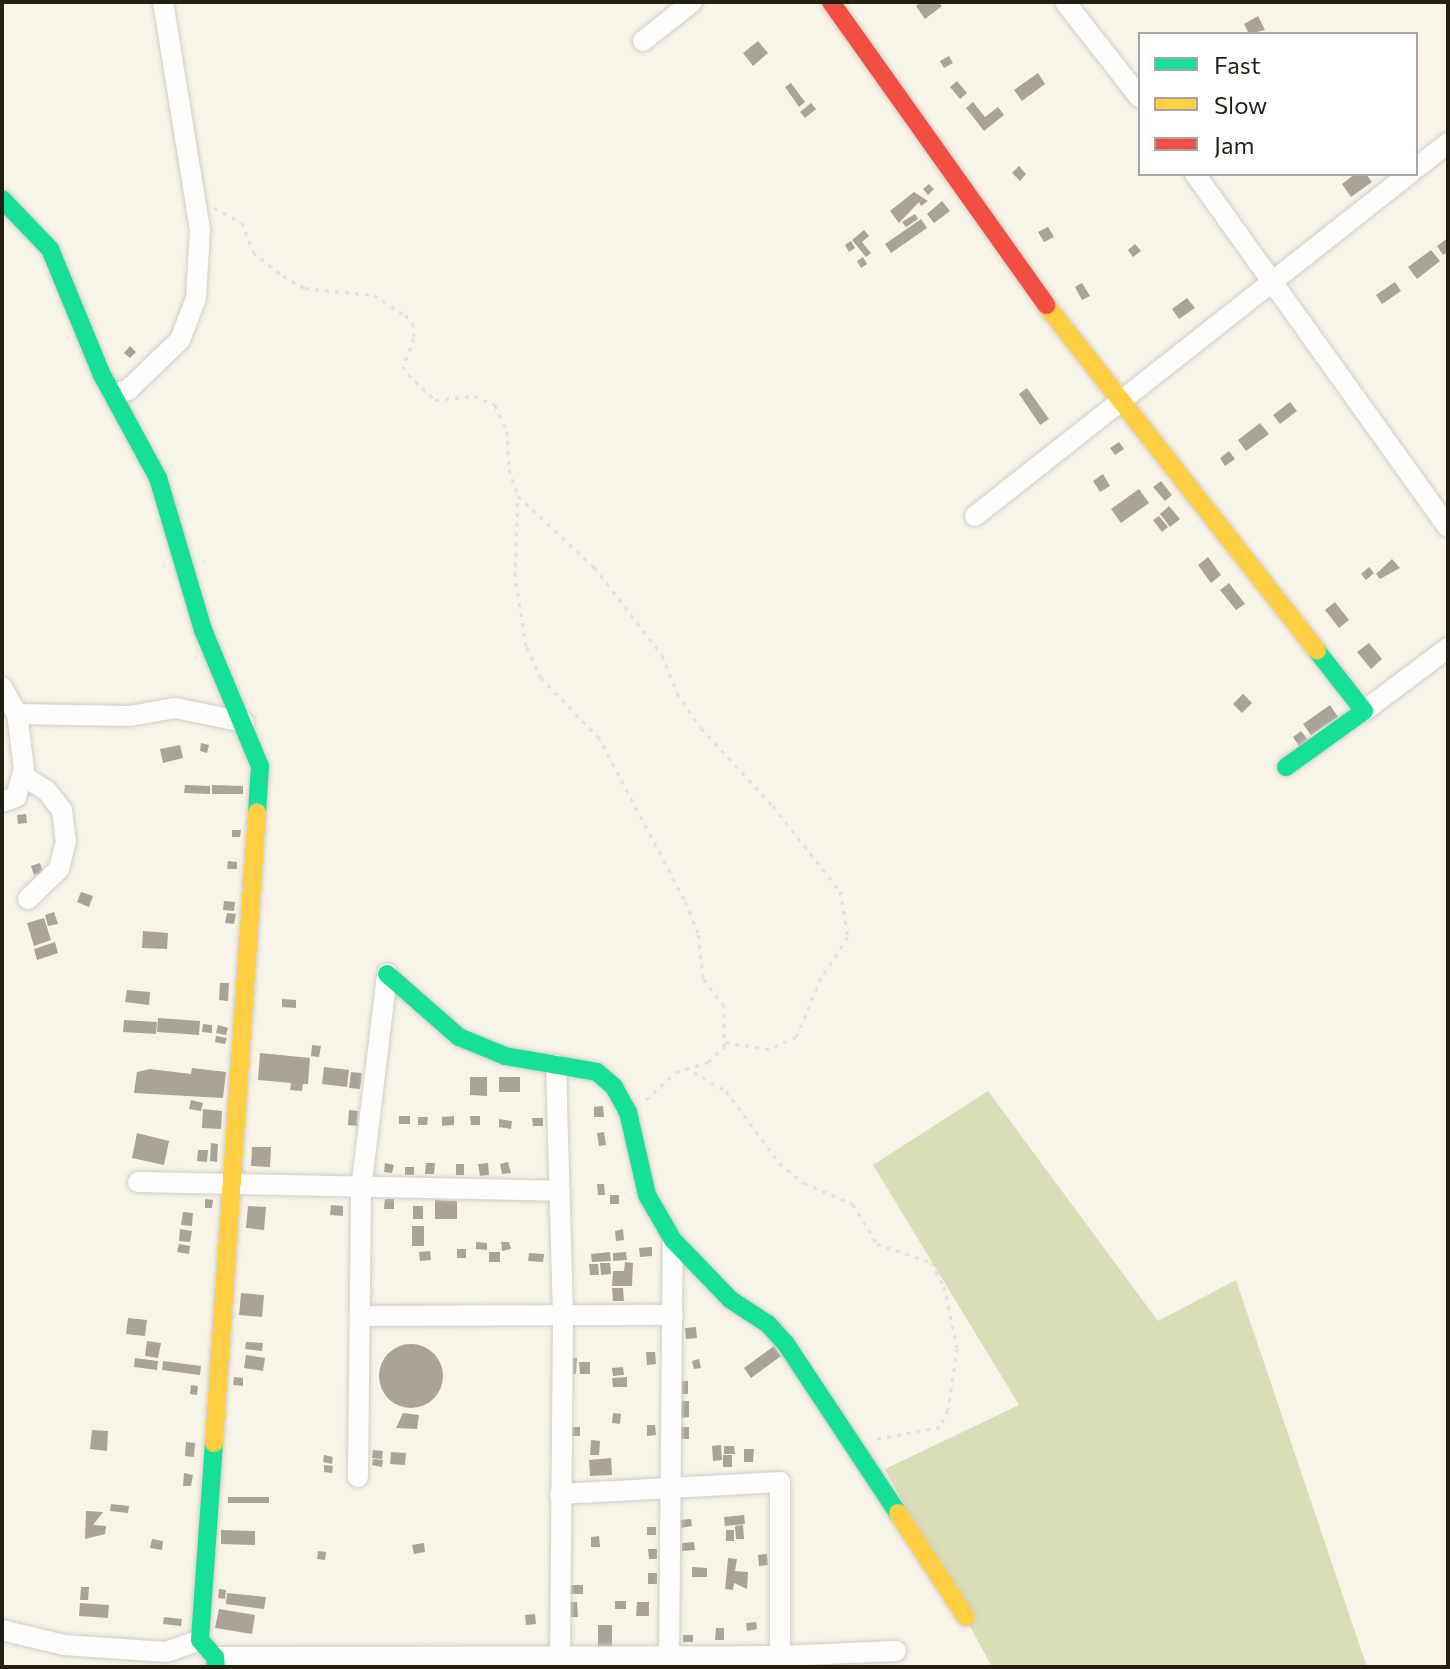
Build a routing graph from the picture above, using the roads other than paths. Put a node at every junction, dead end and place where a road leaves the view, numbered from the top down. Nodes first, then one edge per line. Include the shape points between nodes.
1 (163, 2) edge
2 (692, 2) edge
3 (831, 2) edge
4 (1065, 2) edge
5 (643, 41) dead end
6 (1138, 95) edge
7 (1448, 143) edge
8 (1418, 166) edge
9 (1196, 176) edge
10 (1406, 176) edge
11 (2, 199) edge
12 (1273, 281) junction
13 (113, 393) junction
14 (1121, 401) junction
15 (975, 516) dead end
16 (1448, 527) edge
17 (1448, 648) edge
18 (2, 687) edge
19 (1364, 711) junction
20 (17, 714) junction
21 (244, 722) junction
22 (1286, 767) dead end
23 (23, 776) junction
24 (2, 802) edge
25 (28, 899) dead end
26 (387, 974) joint
27 (556, 1065) junction
28 (138, 1182) dead end
29 (228, 1186) junction
30 (361, 1190) junction
31 (560, 1191) junction
32 (673, 1240) junction
33 (563, 1315) junction
34 (673, 1315) junction
35 (360, 1316) junction
36 (358, 1477) dead end
37 (671, 1489) junction
38 (560, 1494) junction
39 (966, 1617) dead end
40 (2, 1630) edge
41 (200, 1640) junction
42 (216, 1662) edge
43 (331, 1662) edge
44 (446, 1662) edge
45 (560, 1662) edge
46 (669, 1662) edge
47 (780, 1662) edge
48 (899, 1662) edge

1 - 13 street via 197,209 191,322 139,382
2 - 5 street
3 - 14 street via 945,166
4 - 6 street
7 - 8 street
9 - 12 street
10 - 12 street
11 - 13 street via 50,249
12 - 14 street
12 - 16 street
13 - 21 street via 158,478 203,630
14 - 15 street
14 - 19 street
17 - 19 street
18 - 20 street
19 - 22 street
20 - 21 street via 130,716 175,708
20 - 23 street
21 - 29 street via 260,766
23 - 24 street via 16,797
23 - 25 street via 47,791 62,810 66,841 59,869
26 - 27 street via 459,1037 505,1056
26 - 30 street
27 - 31 street
27 - 32 street via 597,1072 624,1105 647,1195
28 - 29 street
29 - 30 street
29 - 41 street
30 - 31 street
30 - 35 street
31 - 33 street
32 - 34 street
32 - 39 street via 731,1300 768,1324 786,1344
33 - 34 street
33 - 35 street
33 - 38 street
34 - 37 street
35 - 36 street
37 - 38 street
37 - 46 street
37 - 47 street via 780,1482
38 - 45 street
40 - 41 street via 64,1645 166,1652
41 - 42 street
42 - 43 street
43 - 44 street
44 - 45 street
45 - 46 street
46 - 47 street
47 - 48 street

